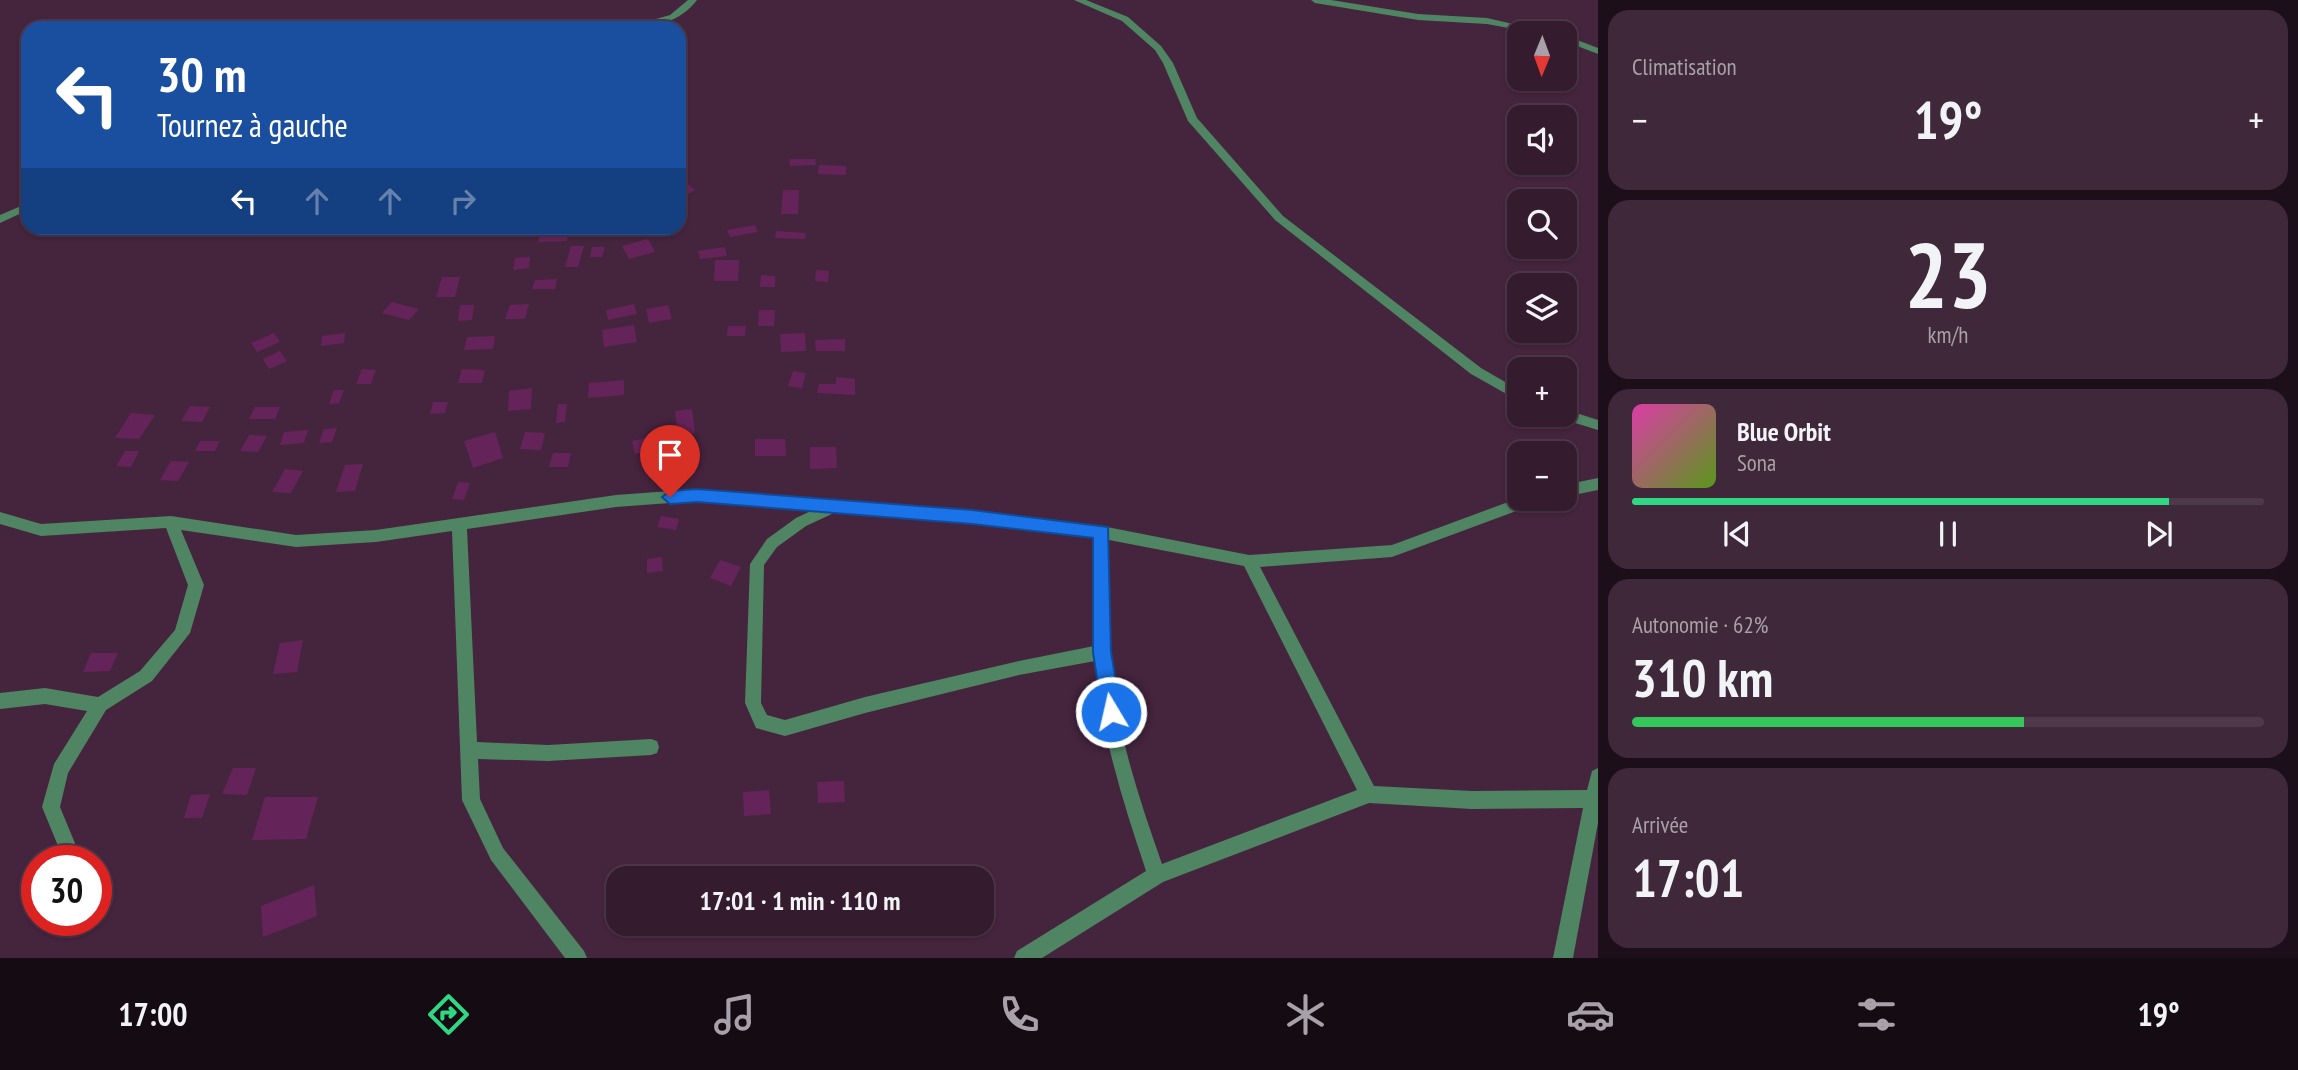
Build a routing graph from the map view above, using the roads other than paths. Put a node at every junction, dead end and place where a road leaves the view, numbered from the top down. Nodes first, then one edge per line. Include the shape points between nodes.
1 (693, 0) edge
2 (1079, 0) edge
3 (1315, 0) edge
4 (663, 21) edge
5 (1507, 25) edge
6 (1577, 43) edge
7 (1598, 51) edge
8 (21, 209) edge
9 (0, 219) edge
10 (1507, 389) edge
11 (1577, 418) edge
12 (1598, 425) edge
13 (1598, 484) edge
14 (1577, 488) edge
15 (833, 508) junction
16 (1507, 509) edge
17 (0, 518) edge
18 (171, 522) junction
19 (459, 523) junction
20 (1102, 532) junction
21 (1249, 561) junction
22 (1102, 652) junction
23 (0, 701) edge
24 (100, 705) junction
25 (651, 747) dead end
26 (468, 750) junction
27 (1598, 777) edge
28 (1369, 794) junction
29 (1592, 799) junction
30 (67, 845) edge
31 (1157, 875) junction
32 (577, 958) edge
33 (1024, 958) edge
34 (1563, 958) edge

1 - 4 street
2 - 10 street via 1125,19 1158,48 1192,119 1279,218 1476,371
3 - 5 street via 1418,17
6 - 7 street
8 - 9 street
11 - 12 street
13 - 14 street
15 - 19 street via 697,495
15 - 20 street
15 - 22 street via 801,522 772,543 757,564 753,703 762,722 785,729 865,705
16 - 21 street via 1392,551
17 - 18 street via 41,530
18 - 19 street via 296,541 376,536
18 - 24 street via 196,585 182,633 146,676
19 - 26 street
20 - 21 street
20 - 22 street
21 - 28 street
22 - 31 street via 1130,799
23 - 24 street via 45,696
24 - 30 street via 60,770 51,807
25 - 26 street via 548,753
26 - 32 street via 471,800 498,854
27 - 29 street
28 - 29 street via 1472,800
28 - 31 street
29 - 34 street
31 - 33 street

